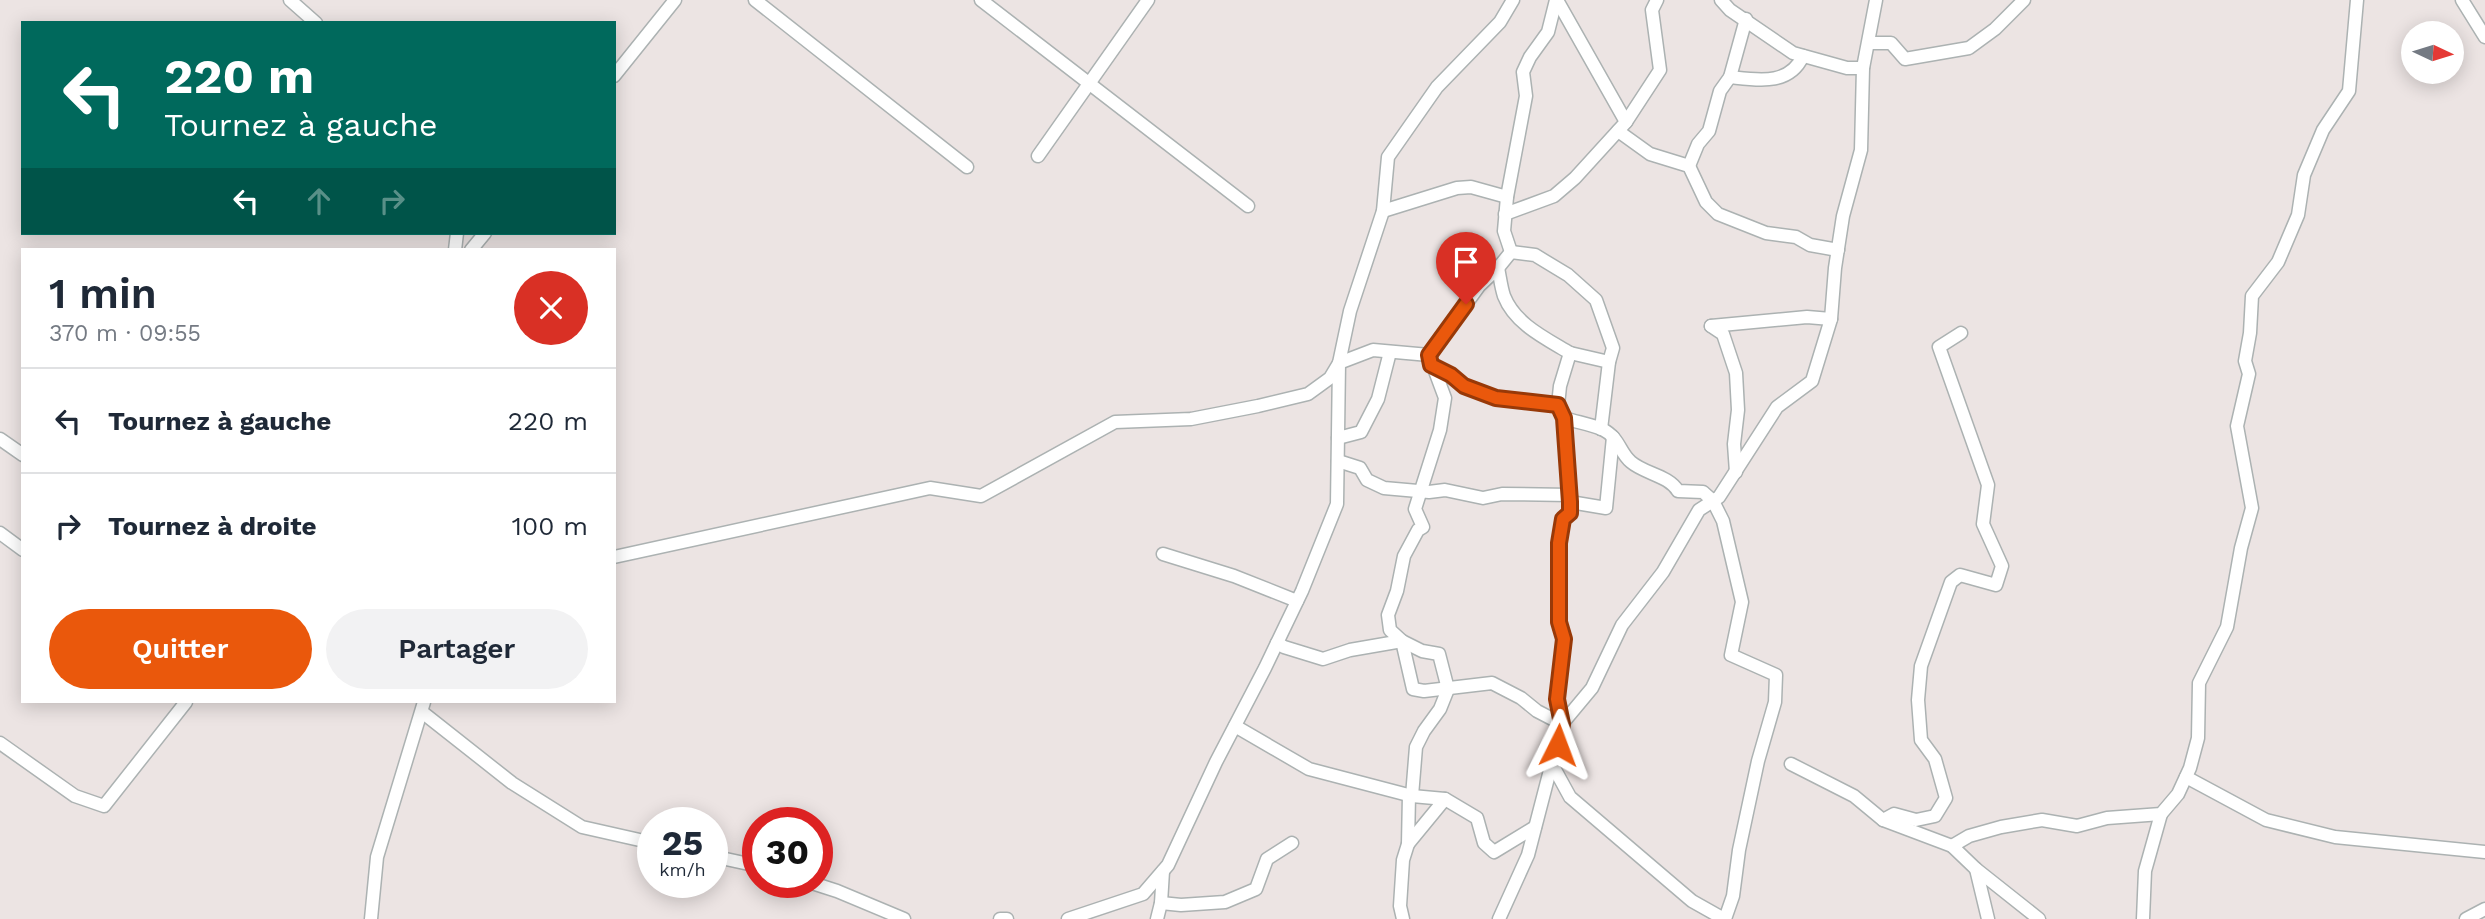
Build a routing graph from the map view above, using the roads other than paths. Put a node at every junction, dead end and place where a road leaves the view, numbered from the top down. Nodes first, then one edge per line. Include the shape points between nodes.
1 (290, 0) edge
2 (676, 0) edge
3 (755, 0) edge
4 (981, 0) edge
5 (1148, 0) edge
6 (1513, 0) edge
7 (1557, 0) edge
8 (1657, 0) edge
9 (1721, 0) edge
10 (1876, 0) edge
11 (2024, 0) edge
12 (2357, 0) edge
13 (2462, 0) edge
14 (1746, 19) junction
15 (314, 21) edge
16 (2485, 37) edge
17 (1869, 43) junction
18 (1803, 56) junction
19 (1863, 68) junction
20 (616, 74) edge
21 (1730, 77) junction
22 (1089, 83) junction
23 (1622, 126) junction
24 (1038, 156) dead end
25 (1689, 166) junction
26 (967, 167) dead end
27 (1507, 197) junction
28 (1248, 206) dead end
29 (1383, 211) junction
30 (1505, 215) junction
31 (1838, 250) junction
32 (1511, 252) junction
33 (1498, 268) junction
34 (1831, 319) junction
35 (1961, 333) dead end
36 (1390, 352) junction
37 (1570, 353) junction
38 (1430, 360) junction
39 (1609, 362) junction
40 (1339, 363) junction
41 (1558, 405) junction
42 (1564, 418) junction
43 (1601, 429) junction
44 (1613, 437) junction
45 (1339, 438) junction
46 (0, 439) edge
47 (21, 454) edge
48 (1338, 461) junction
49 (1736, 472) junction
50 (1422, 491) junction
51 (1570, 499) junction
52 (1713, 501) junction
53 (0, 534) edge
54 (21, 549) edge
55 (1163, 554) dead end
56 (616, 557) edge
57 (1297, 601) junction
58 (1402, 641) junction
59 (1277, 643) junction
60 (1448, 689) junction
61 (185, 703) edge
62 (423, 707) edge
63 (1562, 724) junction
64 (1235, 726) junction
65 (0, 743) edge
66 (1791, 764) dead end
67 (1553, 766) junction
68 (2186, 777) junction
69 (1410, 795) junction
70 (1445, 799) junction
71 (2161, 814) junction
72 (1884, 820) junction
73 (1535, 827) junction
74 (637, 839) edge
75 (1292, 843) dead end
76 (1408, 844) junction
77 (1952, 846) junction
78 (2485, 852) edge
79 (1976, 869) junction
80 (1163, 870) junction
81 (833, 890) edge
82 (1161, 903) junction
83 (2485, 909) edge
84 (372, 919) edge
85 (904, 919) edge
86 (1000, 919) edge
87 (1007, 919) edge
88 (1068, 919) edge
89 (1157, 919) edge
90 (1403, 919) edge
91 (1499, 919) edge
92 (1724, 919) edge
93 (1988, 919) edge
94 (2039, 919) edge
95 (2143, 919) edge
96 (2466, 919) edge

1 - 15 street
2 - 20 street
3 - 26 street
4 - 22 street
5 - 22 street
6 - 29 street via 1500,22 1437,87 1388,157
7 - 23 street
7 - 27 street via 1548,32 1523,72 1526,96
8 - 23 street via 1652,10 1660,70
9 - 14 street
10 - 17 street
11 - 17 street via 1969,48 1905,59 1891,43
12 - 68 street via 2349,91 2323,130 2304,175 2298,215 2278,262 2252,296 2245,361 2249,374 2237,426 2252,508 2227,627 2199,683 2198,738
13 - 16 street
14 - 18 street via 1783,48
14 - 21 street
17 - 19 street
18 - 19 street
18 - 21 street via 1798,67 1784,77
19 - 31 street via 1861,150
21 - 25 street via 1720,91 1709,131
22 - 24 street
22 - 28 street
23 - 25 street via 1650,154
23 - 30 street via 1555,196
25 - 31 street via 1706,202 1718,214 1766,233
27 - 29 street via 1458,188
27 - 30 street
29 - 40 street via 1350,311
30 - 32 street via 1504,231
31 - 34 street
32 - 33 street
32 - 39 street via 1535,255 1596,300 1613,348
33 - 37 street via 1503,295 1513,311 1531,329
33 - 38 street via 1479,286
34 - 49 street via 1812,381 1777,407
34 - 49 street via 1711,326 1723,334 1736,373
35 - 72 street via 1939,347 1988,485 1983,524 2002,566 1996,585 1960,575 1951,582 1921,666 1921,740 1935,760 1945,798 1936,816 1916,820 1894,814
36 - 38 street
36 - 40 street via 1373,350
36 - 45 street via 1378,399 1361,432
37 - 39 street
37 - 41 street
38 - 41 street via 1464,386 1496,398
38 - 50 street via 1445,398
39 - 43 street
40 - 45 street
40 - 56 street via 1330,379 1308,394 1191,419 1115,422 981,496 930,488
41 - 42 street
42 - 43 street
42 - 51 street
43 - 44 street
44 - 51 street via 1606,508
44 - 52 street via 1629,461 1645,472 1670,481 1678,491 1703,492
45 - 48 street
46 - 47 street
48 - 50 street via 1360,468 1367,480 1384,488
48 - 57 street via 1337,504
49 - 52 street
50 - 51 street via 1445,490 1483,498 1502,494
50 - 58 street via 1415,509 1423,527 1404,556 1388,615 1390,630
51 - 63 street via 1559,556 1559,622 1564,639 1557,699
52 - 63 street via 1699,510 1663,572 1622,625 1592,688
52 - 92 street via 1723,521 1742,602 1731,655 1776,675 1775,702
53 - 54 street
55 - 57 street
57 - 59 street
58 - 59 street via 1323,659
58 - 60 street via 1438,654
58 - 60 street via 1413,690
59 - 64 street
60 - 63 street via 1492,684
60 - 69 street via 1416,747
61 - 65 street via 104,806 75,796
62 - 74 street via 512,783 582,827
62 - 84 street via 377,857
63 - 67 street
64 - 69 street via 1310,769
64 - 80 street
66 - 72 street via 1854,796
67 - 73 street
67 - 92 street via 1570,797 1689,899
68 - 71 street
68 - 78 street via 2266,820 2335,837
69 - 70 street
69 - 76 street
70 - 73 street via 1477,818 1484,843 1494,852
70 - 76 street
71 - 77 street via 2107,818 2077,826 2042,820 1969,836
71 - 95 street via 2145,871
72 - 77 street
73 - 91 street via 1528,855
75 - 82 street via 1267,859 1256,889 1225,902
76 - 90 street via 1403,860
77 - 79 street
79 - 93 street
79 - 94 street
80 - 82 street
80 - 88 street via 1143,894
81 - 85 street
82 - 89 street
83 - 96 street
86 - 87 street

